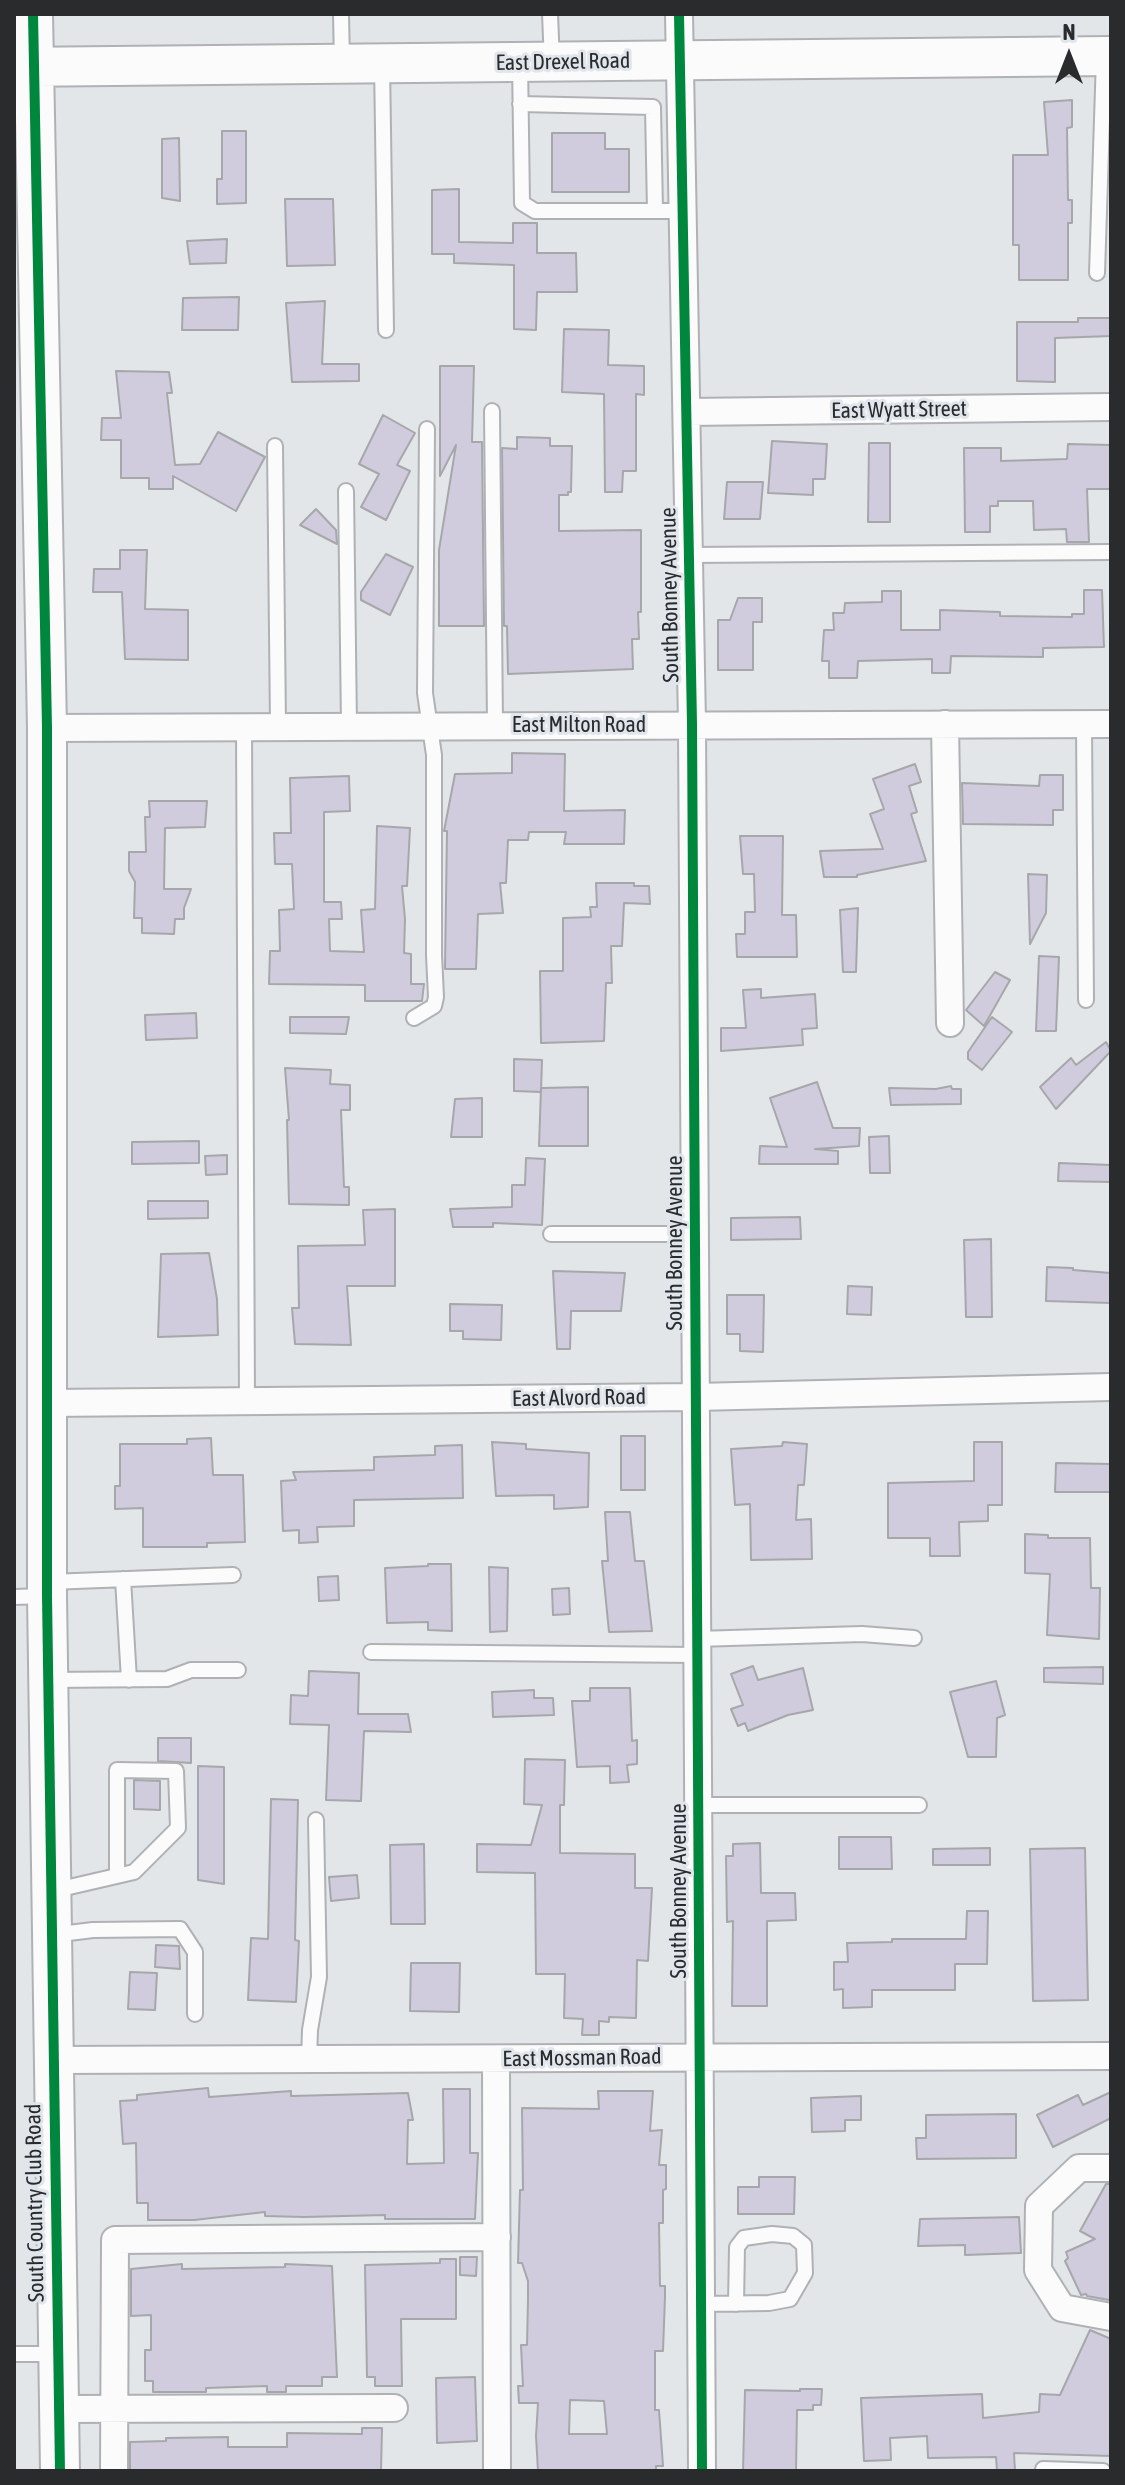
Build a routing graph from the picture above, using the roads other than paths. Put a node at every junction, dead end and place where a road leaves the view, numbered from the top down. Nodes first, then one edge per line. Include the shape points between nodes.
1 (33, 14) edge
2 (341, 14) edge
3 (550, 14) edge
4 (679, 14) edge
5 (1108, 56) edge
6 (681, 61) junction
7 (536, 62) junction
8 (382, 63) junction
9 (342, 64) junction
10 (24, 67) edge
11 (520, 104) junction
12 (655, 211) junction
13 (683, 211) junction
14 (1097, 273) dead end
15 (386, 330) dead end
16 (1111, 407) edge
17 (492, 411) dead end
18 (687, 412) junction
19 (427, 429) dead end
20 (275, 446) dead end
21 (346, 491) dead end
22 (1111, 552) edge
23 (689, 555) junction
24 (692, 724) junction
25 (945, 724) junction
26 (1084, 724) junction
27 (1111, 724) edge
28 (431, 725) junction
29 (495, 725) junction
30 (278, 726) junction
31 (349, 726) junction
32 (244, 727) junction
33 (47, 728) junction
34 (1086, 1000) dead end
35 (414, 1018) dead end
36 (950, 1023) dead end
37 (551, 1234) dead end
38 (695, 1234) junction
39 (1111, 1387) edge
40 (696, 1397) junction
41 (247, 1402) junction
42 (48, 1403) junction
43 (233, 1575) dead end
44 (123, 1579) junction
45 (36, 1592) edge
46 (914, 1638) dead end
47 (697, 1647) junction
48 (371, 1652) dead end
49 (238, 1670) dead end
50 (48, 1680) junction
51 (129, 1680) junction
52 (698, 1805) junction
53 (919, 1805) dead end
54 (316, 1820) dead end
55 (117, 1876) junction
56 (52, 1891) junction
57 (51, 1935) junction
58 (195, 2014) dead end
59 (700, 2056) junction
60 (1111, 2056) edge
61 (53, 2060) junction
62 (309, 2060) junction
63 (496, 2060) junction
64 (1111, 2168) edge
65 (497, 2237) junction
66 (701, 2304) junction
67 (736, 2304) junction
68 (1111, 2317) edge
69 (14, 2354) edge
70 (58, 2354) junction
71 (114, 2408) junction
72 (394, 2408) dead end
73 (58, 2409) junction
74 (1043, 2469) dead end
75 (60, 2471) edge
76 (114, 2471) edge
77 (497, 2471) edge
78 (702, 2471) edge
79 (1103, 2471) edge

1 - 10 street, South Country Club Road
2 - 9 lane
3 - 7 lane
4 - 6 street, South Bonney Avenue
5 - 6 street, East Drexel Road
5 - 14 lane
6 - 7 street, East Drexel Road
6 - 13 street, South Bonney Avenue
7 - 8 street, East Drexel Road
7 - 11 lane
8 - 9 street, East Drexel Road
8 - 15 lane
9 - 10 street, East Drexel Road
10 - 33 street, South Country Club Road
11 - 12 lane via 522,203 535,211
11 - 12 lane via 653,107
12 - 13 lane
13 - 18 street, South Bonney Avenue
16 - 18 street, East Wyatt Street
17 - 29 lane
18 - 23 street, South Bonney Avenue
19 - 28 lane via 425,693
20 - 30 lane
21 - 31 lane
22 - 23 lane
23 - 24 street, South Bonney Avenue
24 - 25 street, East Milton Road
24 - 29 street, East Milton Road
24 - 38 street, South Bonney Avenue
25 - 26 street, East Milton Road
25 - 36 street
26 - 27 street, East Milton Road
26 - 34 lane
28 - 29 street, East Milton Road
28 - 31 street, East Milton Road
28 - 35 lane via 436,997 434,1006
30 - 31 street, East Milton Road
30 - 32 street, East Milton Road
32 - 33 street, East Milton Road
32 - 41 lane
33 - 42 street, South Country Club Road
37 - 38 lane
38 - 40 street, South Bonney Avenue
39 - 40 street, East Alvord Road
40 - 41 street, East Alvord Road
40 - 47 street, South Bonney Avenue
41 - 42 street, East Alvord Road
42 - 45 street, South Country Club Road
43 - 44 lane
44 - 45 lane
44 - 51 lane
45 - 50 street, South Country Club Road
46 - 47 lane via 862,1634
47 - 48 lane
47 - 52 street, South Bonney Avenue
49 - 51 lane via 191,1670 167,1679
50 - 51 lane
50 - 56 street, South Country Club Road
52 - 53 lane
52 - 59 street, South Bonney Avenue
54 - 62 lane via 319,1977
55 - 55 lane via 134,1872 178,1828 176,1771 117,1770
55 - 56 lane
56 - 57 street, South Country Club Road
57 - 58 lane via 180,1929 195,1952
57 - 61 street, South Country Club Road
59 - 60 street, East Mossman Road
59 - 63 street, East Mossman Road
59 - 66 street, South Bonney Avenue
61 - 62 street, East Mossman Road
61 - 70 street, South Country Club Road
62 - 63 street, East Mossman Road
63 - 65 street
64 - 68 street via 1079,2168 1039,2206 1038,2270 1062,2308
65 - 71 street via 115,2240
65 - 77 street
66 - 67 lane
66 - 78 street, South Bonney Avenue
67 - 67 lane via 790,2299 805,2273 804,2245 793,2236 744,2238 737,2247
69 - 70 lane
70 - 73 street, South Country Club Road
71 - 72 street
71 - 73 street
71 - 76 street
73 - 75 street, South Country Club Road
74 - 79 lane

